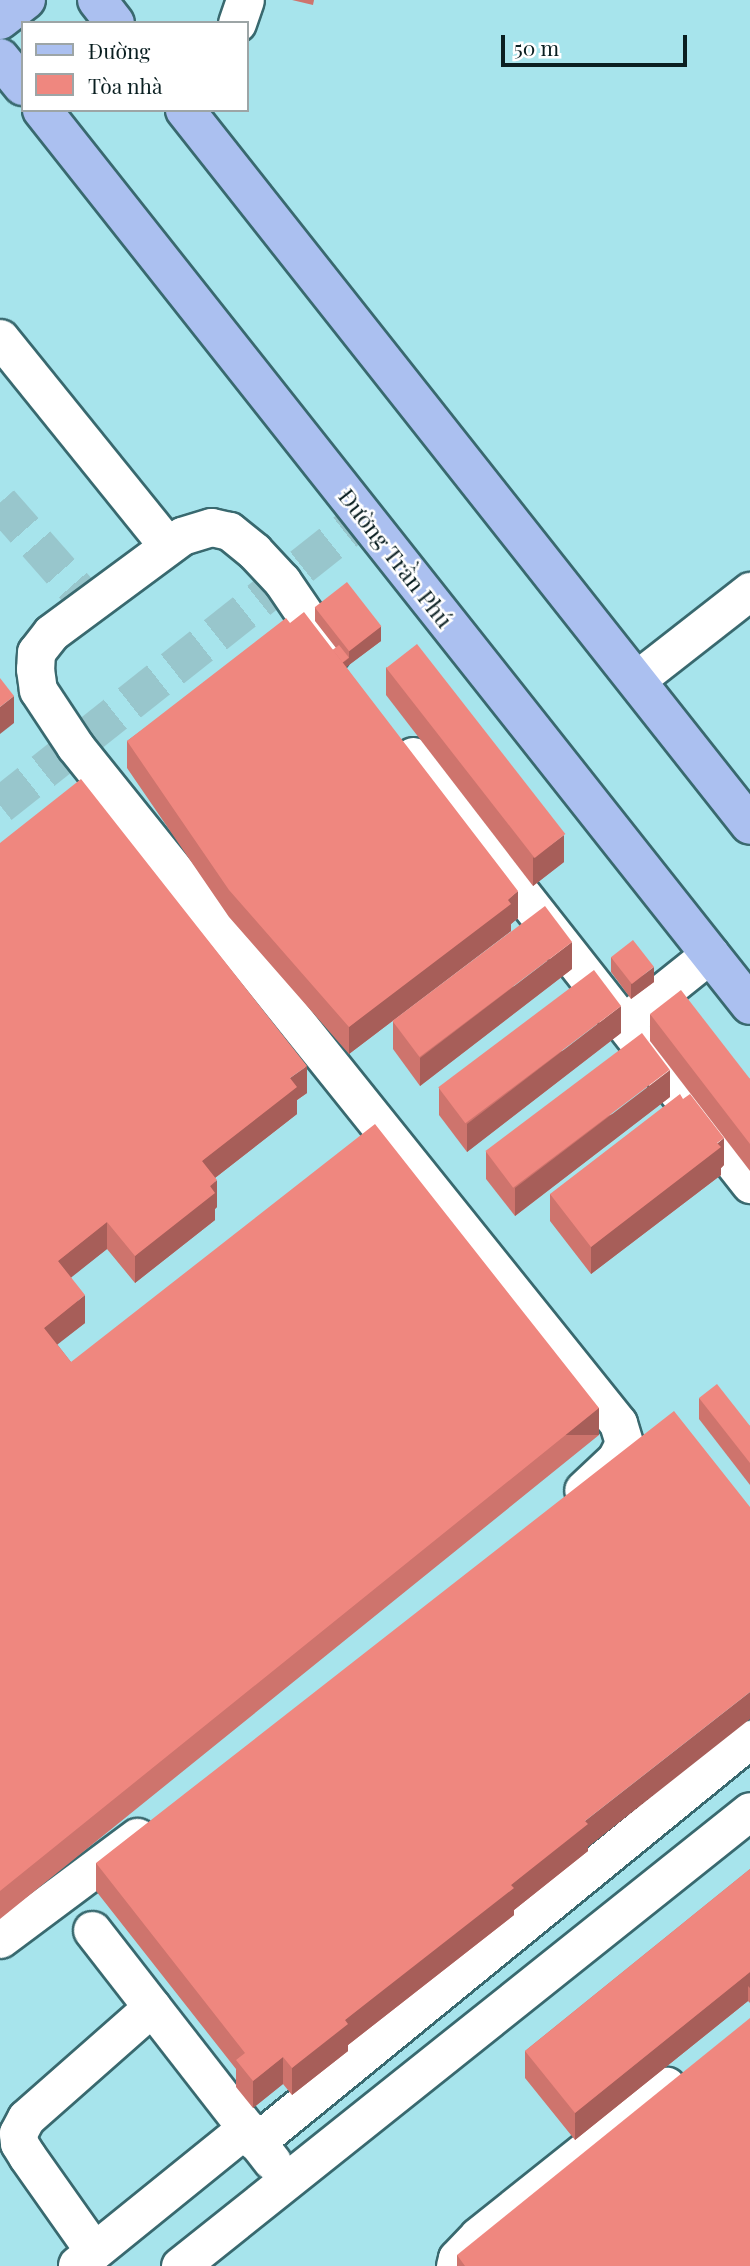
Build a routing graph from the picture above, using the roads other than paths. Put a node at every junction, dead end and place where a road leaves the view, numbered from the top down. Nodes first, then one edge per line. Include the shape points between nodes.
1 (26, 0) edge
2 (97, 0) edge
3 (245, 0) edge
4 (0, 20) edge
5 (113, 21) edge
6 (238, 21) edge
7 (0, 58) edge
8 (21, 84) edge
9 (44, 112) edge
10 (197, 117) edge
11 (0, 338) edge
12 (168, 546) junction
13 (750, 591) edge
14 (344, 668) edge
15 (636, 680) junction
16 (395, 733) edge
17 (750, 825) edge
18 (710, 954) junction
19 (750, 1005) edge
20 (625, 1022) junction
21 (750, 1184) edge
22 (556, 1514) edge
23 (750, 1739) edge
24 (750, 1811) edge
25 (165, 1815) edge
26 (92, 1930) dead end
27 (0, 1939) edge
28 (152, 2007) junction
29 (696, 2063) edge
30 (251, 2135) junction
31 (287, 2181) junction
32 (85, 2258) edge
33 (180, 2266) edge
34 (455, 2266) edge

1 - 4 main road
2 - 5 main road
3 - 6 street
7 - 8 main road
9 - 18 main road, Đường Trần Phú
10 - 15 main road
11 - 12 street
12 - 14 street via 211,527 229,531 282,581
12 - 22 street via 51,633 36,652 38,690 75,746 618,1423 624,1443 616,1459
13 - 15 street
15 - 17 main road
16 - 20 street
18 - 19 main road, Đường Trần Phú
18 - 20 street
20 - 21 street
23 - 30 street
24 - 31 street
25 - 27 street
26 - 28 street
28 - 30 street
28 - 32 street via 26,2118 18,2133 19,2143
29 - 34 street via 478,2236
30 - 31 street
30 - 32 street
31 - 33 street

